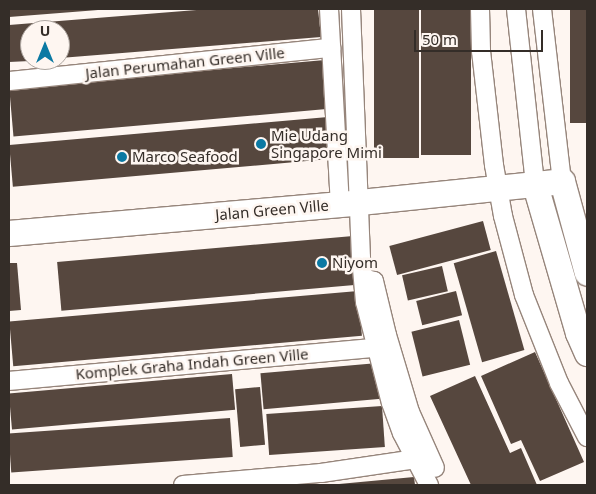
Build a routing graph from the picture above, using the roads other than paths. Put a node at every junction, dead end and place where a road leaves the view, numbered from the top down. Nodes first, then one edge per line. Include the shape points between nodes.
1 (329, 9) edge
2 (351, 9) edge
3 (480, 9) edge
4 (516, 9) edge
5 (542, 9) edge
6 (331, 48) junction
7 (9, 80) edge
8 (562, 181) junction
9 (535, 185) junction
10 (498, 189) junction
11 (350, 203) junction
12 (9, 233) edge
13 (587, 273) edge
14 (378, 341) junction
15 (587, 353) edge
16 (9, 381) edge
17 (587, 437) edge
18 (416, 449) junction
19 (435, 468) dead end
20 (183, 485) edge
21 (429, 485) edge

1 - 6 street
2 - 11 street
3 - 10 street
4 - 9 street
5 - 8 street
6 - 7 street, Jalan Perumahan Green Ville
6 - 11 street
8 - 9 street, Jalan Green Ville
8 - 13 street
9 - 10 street, Jalan Green Ville
9 - 15 street via 578,334
10 - 11 street, Jalan Green Ville
10 - 17 street via 524,295 559,383
11 - 12 street, Jalan Green Ville
11 - 14 street via 365,302
14 - 16 street, Komplek Graha Indah Green Ville
14 - 18 street via 391,403
18 - 19 street
18 - 20 street via 321,473
18 - 21 street

